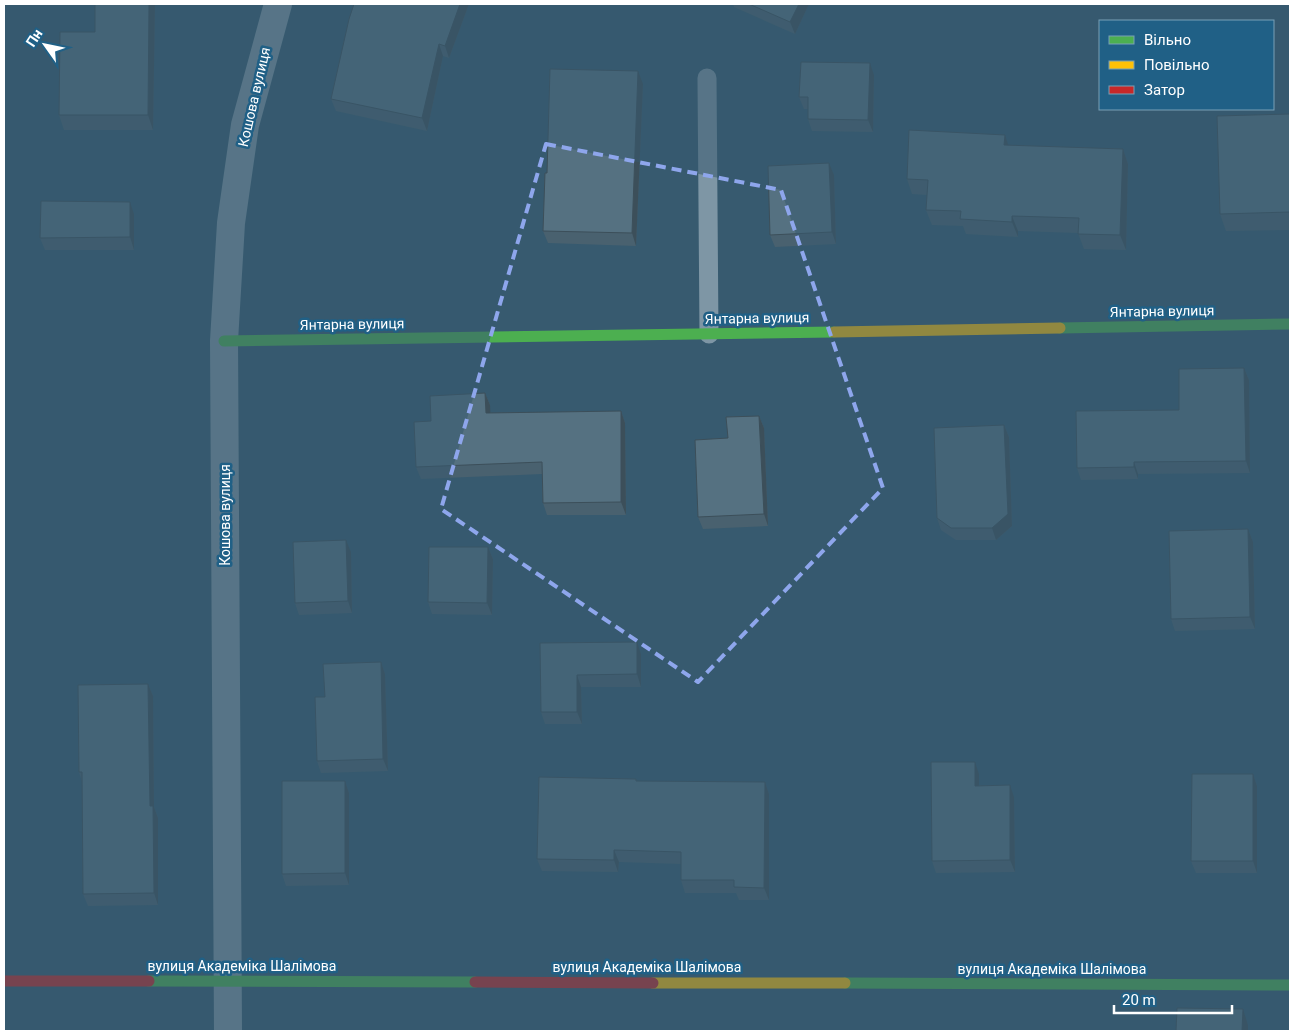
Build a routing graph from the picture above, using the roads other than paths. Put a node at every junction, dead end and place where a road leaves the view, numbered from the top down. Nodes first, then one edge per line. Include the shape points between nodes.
1 (278, 4) edge
2 (707, 78) dead end
3 (1290, 324) edge
4 (709, 334) junction
5 (224, 341) junction
6 (227, 980) junction
7 (4, 981) edge
8 (1290, 985) edge
9 (228, 1031) edge

1 - 5 street, Кошова вулиця via 245,125 231,223
2 - 4 lane
3 - 4 main road, Янтарна вулиця
4 - 5 main road, Янтарна вулиця
5 - 6 street, Кошова вулиця
6 - 7 main road, вулиця Академіка Шалімова
6 - 8 main road, вулиця Академіка Шалімова
6 - 9 street, Кошова вулиця

